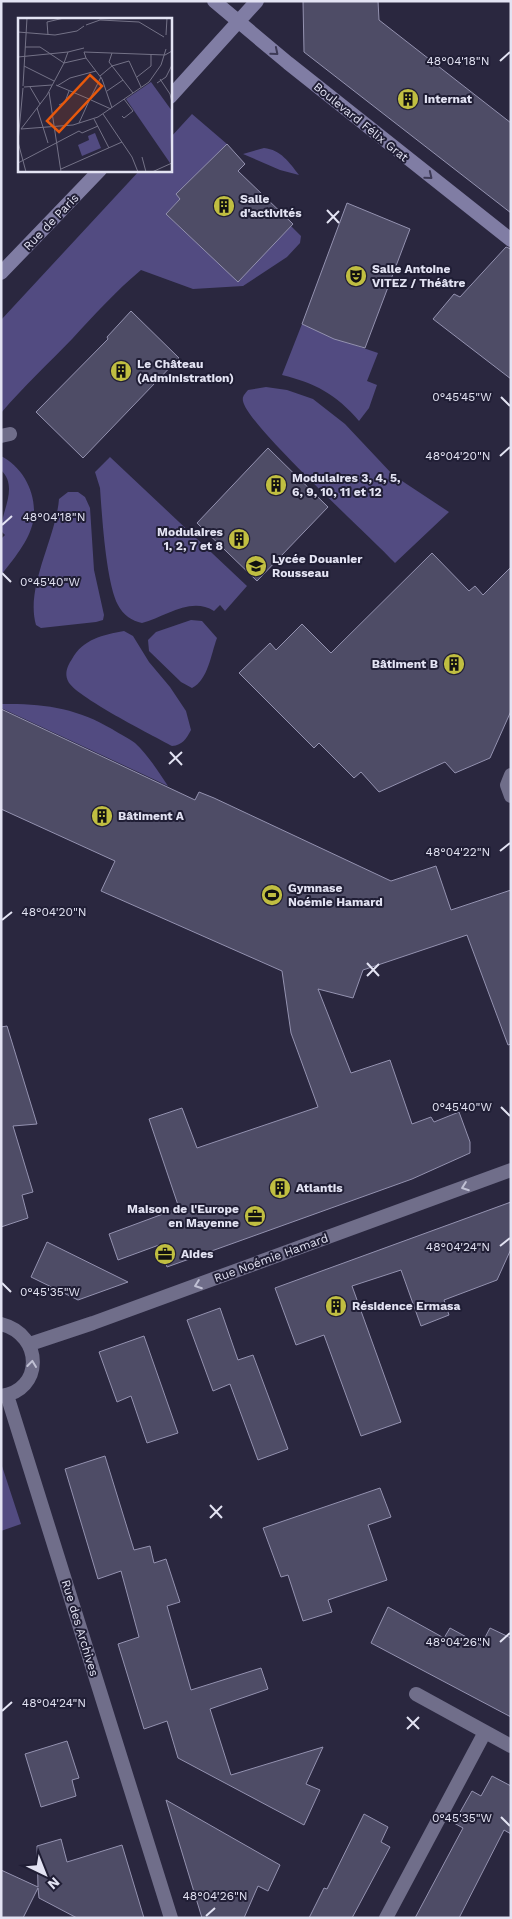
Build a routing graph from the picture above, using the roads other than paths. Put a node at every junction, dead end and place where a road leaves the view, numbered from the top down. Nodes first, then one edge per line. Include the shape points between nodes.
1 (214, 1) edge
2 (257, 1) edge
3 (238, 21) junction
4 (171, 96) edge
5 (99, 171) edge
6 (511, 240) edge
7 (1, 273) edge
8 (511, 775) edge
9 (511, 796) edge
10 (511, 1170) edge
11 (1, 1324) edge
12 (30, 1344) junction
13 (4, 1396) edge
14 (416, 1694) dead end
15 (485, 1732) junction
16 (511, 1746) edge
17 (170, 1918) edge
18 (386, 1918) edge

1 - 3 main road, Boulevard Félix Grat
2 - 3 main road
3 - 4 main road
3 -> 6 main road, Boulevard Félix Grat
5 - 7 main road, Rue de Paris
8 - 9 street via 507,785
10 -> 12 street, Rue Noémie Hamard via 112,1317
11 - 12 street via 23,1334
13 -> 12 street via 25,1384 30,1375 33,1354
13 - 17 street, Rue des Archives
14 - 15 street
15 - 16 street
15 - 18 street

